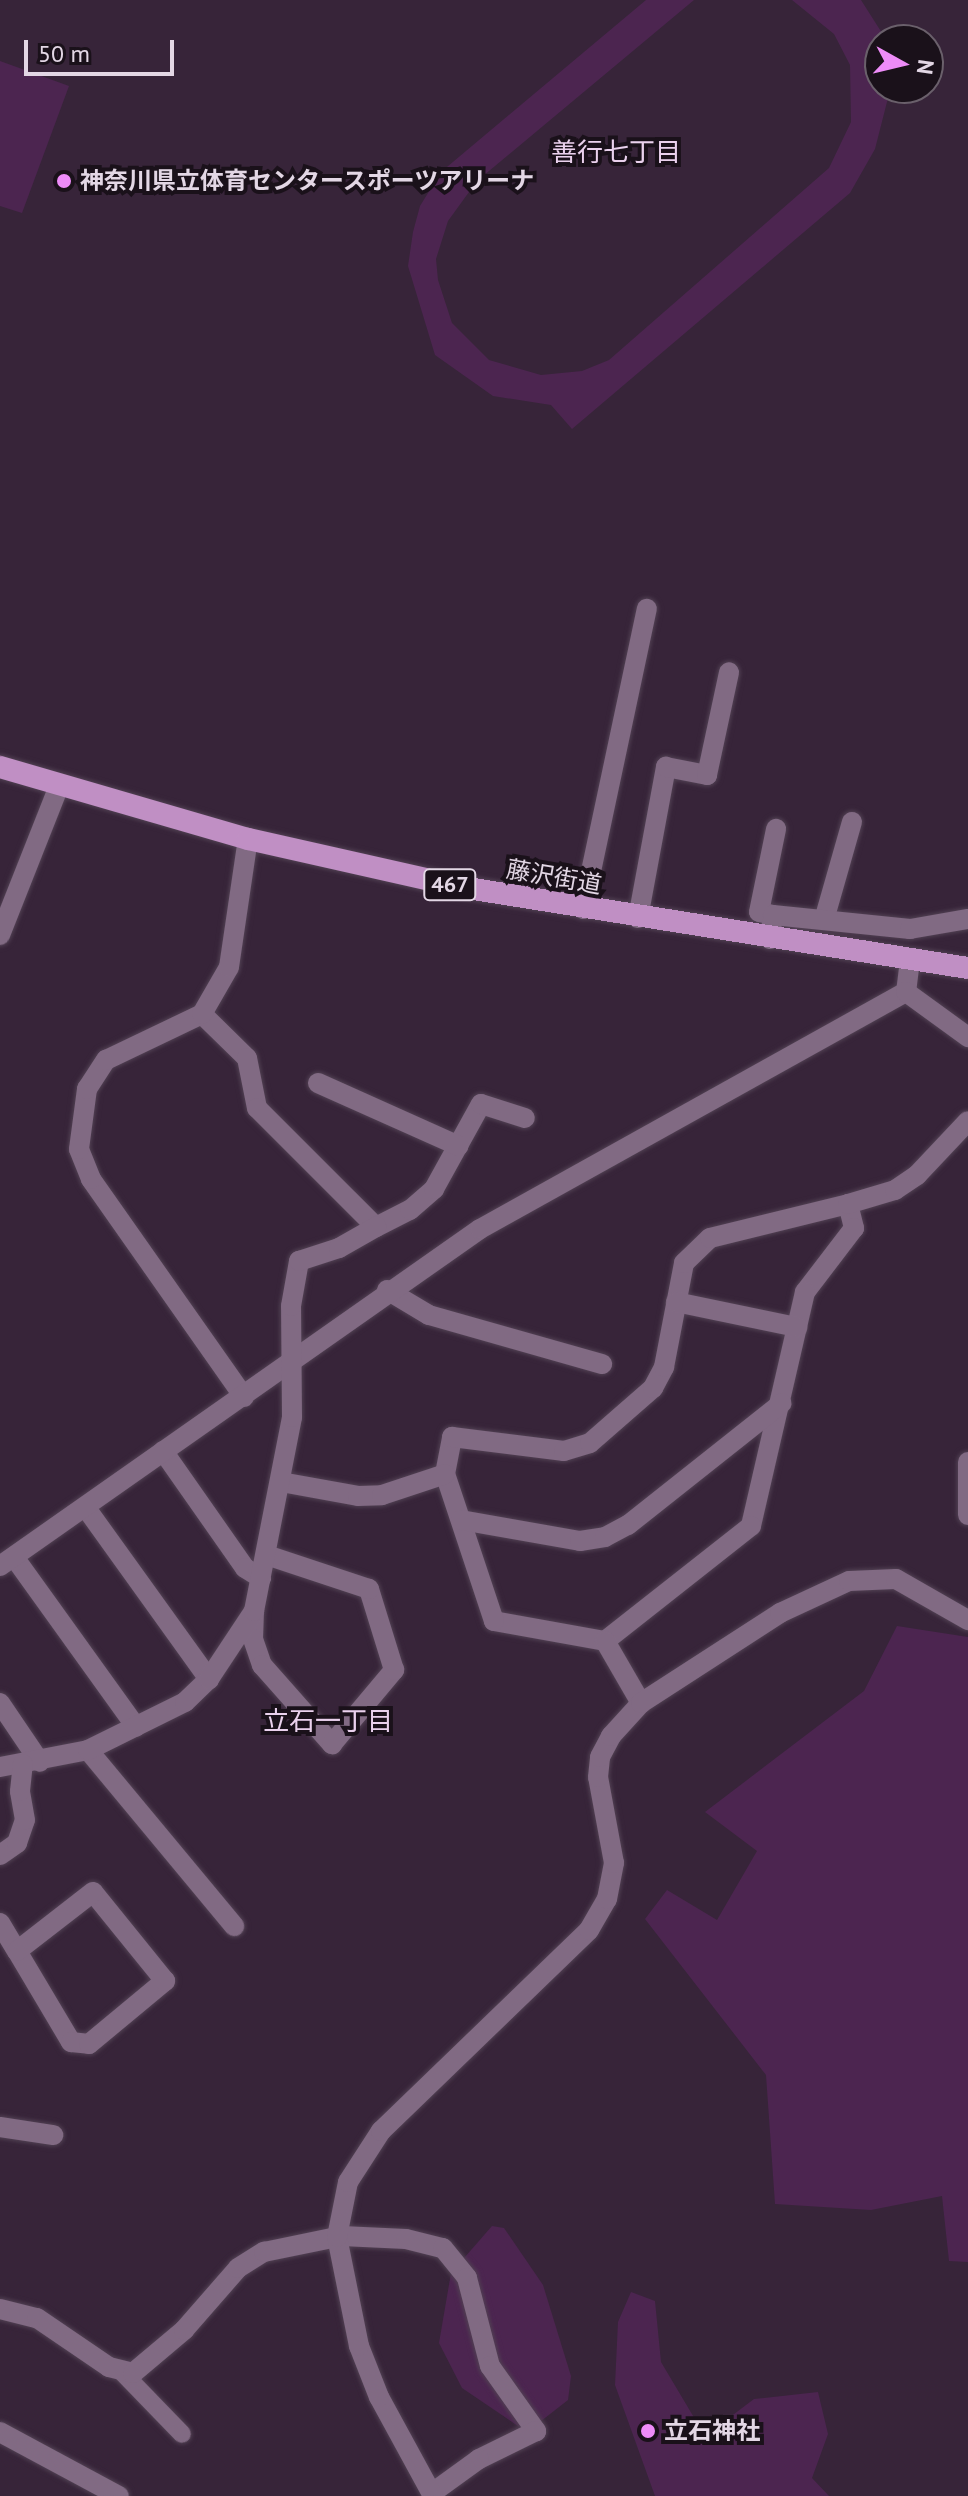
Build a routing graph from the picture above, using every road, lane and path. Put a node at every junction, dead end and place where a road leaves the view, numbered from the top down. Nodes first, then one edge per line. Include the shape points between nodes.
1 (647, 609) dead end
2 (729, 672) dead end
3 (0, 767) edge
4 (59, 786) junction
5 (852, 822) dead end
6 (776, 829) dead end
7 (248, 839) junction
8 (583, 909) junction
9 (773, 915) junction
10 (638, 918) junction
11 (968, 919) edge
12 (824, 920) junction
13 (1, 931) edge
14 (770, 939) junction
15 (910, 960) junction
16 (968, 968) edge
17 (906, 992) junction
18 (202, 1014) junction
19 (968, 1037) edge
20 (318, 1083) dead end
21 (525, 1118) dead end
22 (968, 1121) edge
23 (459, 1146) junction
24 (848, 1204) junction
25 (376, 1227) junction
26 (387, 1290) junction
27 (676, 1302) junction
28 (797, 1327) junction
29 (293, 1363) junction
30 (602, 1364) dead end
31 (244, 1397) junction
32 (782, 1403) junction
33 (163, 1451) junction
34 (968, 1462) edge
35 (445, 1474) junction
36 (281, 1482) junction
37 (86, 1508) junction
38 (968, 1515) edge
39 (461, 1520) junction
40 (266, 1555) junction
41 (7, 1562) edge
42 (261, 1578) junction
43 (254, 1611) junction
44 (968, 1620) edge
45 (605, 1641) junction
46 (209, 1679) junction
47 (0, 1703) edge
48 (641, 1703) junction
49 (136, 1727) junction
50 (88, 1750) junction
51 (31, 1763) junction
52 (0, 1767) edge
53 (0, 1855) edge
54 (0, 1923) edge
55 (234, 1926) dead end
56 (17, 1951) junction
57 (0, 2127) edge
58 (53, 2135) dead end
59 (337, 2237) junction
60 (0, 2309) edge
61 (122, 2372) junction
62 (0, 2432) edge
63 (182, 2434) dead end
64 (433, 2494) edge
65 (119, 2496) edge

1 - 8 street
2 - 10 street via 707,775 666,767
3 - 4 highway, 藤沢街道 / 467
4 - 7 highway, 藤沢街道 / 467
4 - 13 street
5 - 12 street
6 - 9 street via 759,912
7 - 8 highway, 藤沢街道 / 467
7 - 18 street via 229,967
8 - 10 highway, 藤沢街道 / 467
9 - 12 street
9 - 14 street
10 - 14 highway, 藤沢街道 / 467
11 - 12 street via 910,929
14 - 15 highway, 藤沢街道 / 467
15 - 16 highway, 藤沢街道 / 467
15 - 17 street
17 - 19 street
17 - 26 street via 480,1229
18 - 25 street via 247,1058 257,1108
18 - 31 street via 106,1060 87,1089 79,1149 91,1179
20 - 23 street
21 - 23 street via 481,1104
22 - 24 street via 917,1175 895,1190
23 - 25 street via 434,1189 410,1210
24 - 27 street via 710,1238 684,1263
24 - 28 street via 854,1228 805,1292
25 - 29 street via 339,1248 299,1261 291,1306
26 - 29 street
26 - 30 street via 429,1315
27 - 28 street
27 - 35 street via 664,1367 653,1388 590,1443 564,1451 452,1437
28 - 32 street
29 - 31 street
29 - 36 street via 292,1417
31 - 33 street
32 - 39 street via 628,1525 605,1537 580,1541
32 - 45 street via 751,1526
33 - 37 street
33 - 42 street via 245,1568
34 - 38 street
35 - 36 street via 382,1495 358,1496
35 - 39 street
36 - 40 street
37 - 41 street
37 - 46 street
39 - 45 street via 494,1621
40 - 42 street
40 - 43 street via 369,1589 394,1670 332,1744 262,1665 253,1639
41 - 49 street
42 - 43 street
43 - 46 street
44 - 48 street via 896,1579 849,1581 780,1613
45 - 48 street
46 - 49 street via 185,1702
47 - 51 street
48 - 59 street via 600,1757 598,1777 614,1863 607,1899 589,1930 362,2155 348,2182
49 - 50 street
50 - 51 street
50 - 55 street
51 - 52 street
51 - 53 street via 20,1791 25,1820 17,1843
54 - 56 street
56 - 56 street via 71,2042 89,2044 165,1981 93,1892
57 - 58 street
59 - 61 street via 264,2252 238,2268 199,2316 142,2367
59 - 64 street via 359,2346 379,2397
59 - 64 street via 429,2243 455,2257 467,2278 490,2366 536,2431 479,2459
60 - 61 street via 37,2318
61 - 63 street
62 - 65 street

